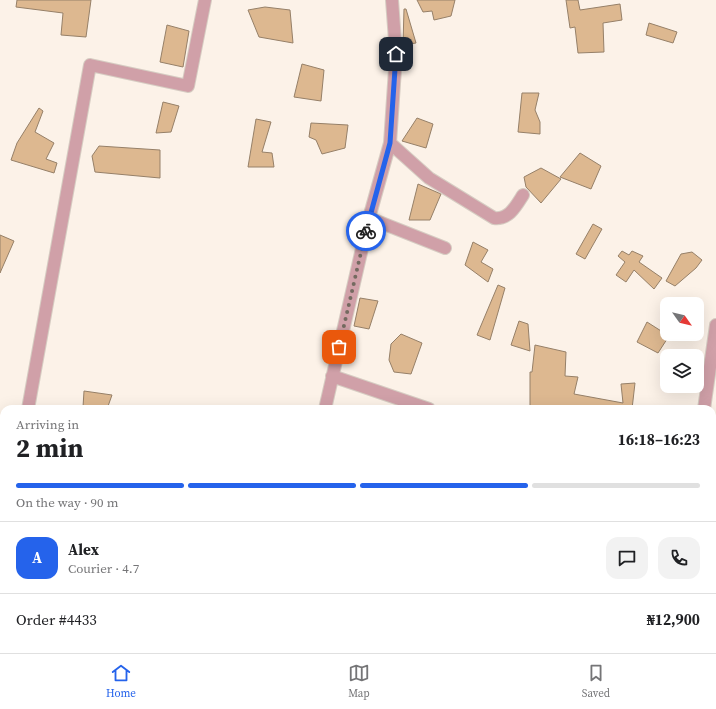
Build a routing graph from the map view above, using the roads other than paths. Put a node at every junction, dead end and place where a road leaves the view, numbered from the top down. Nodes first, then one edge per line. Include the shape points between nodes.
1 (205, 0) edge
2 (392, 0) edge
3 (390, 143) junction
4 (523, 195) dead end
5 (368, 218) junction
6 (444, 248) dead end
7 (716, 325) edge
8 (332, 376) junction
9 (29, 405) edge
10 (326, 405) edge
11 (417, 405) edge
12 (705, 405) edge

1 - 9 street via 188,86 90,65
2 - 3 street via 396,54
3 - 4 street via 429,178 494,218 508,215
3 - 5 street
5 - 6 street
5 - 8 street
7 - 12 street
8 - 10 street
8 - 11 street

